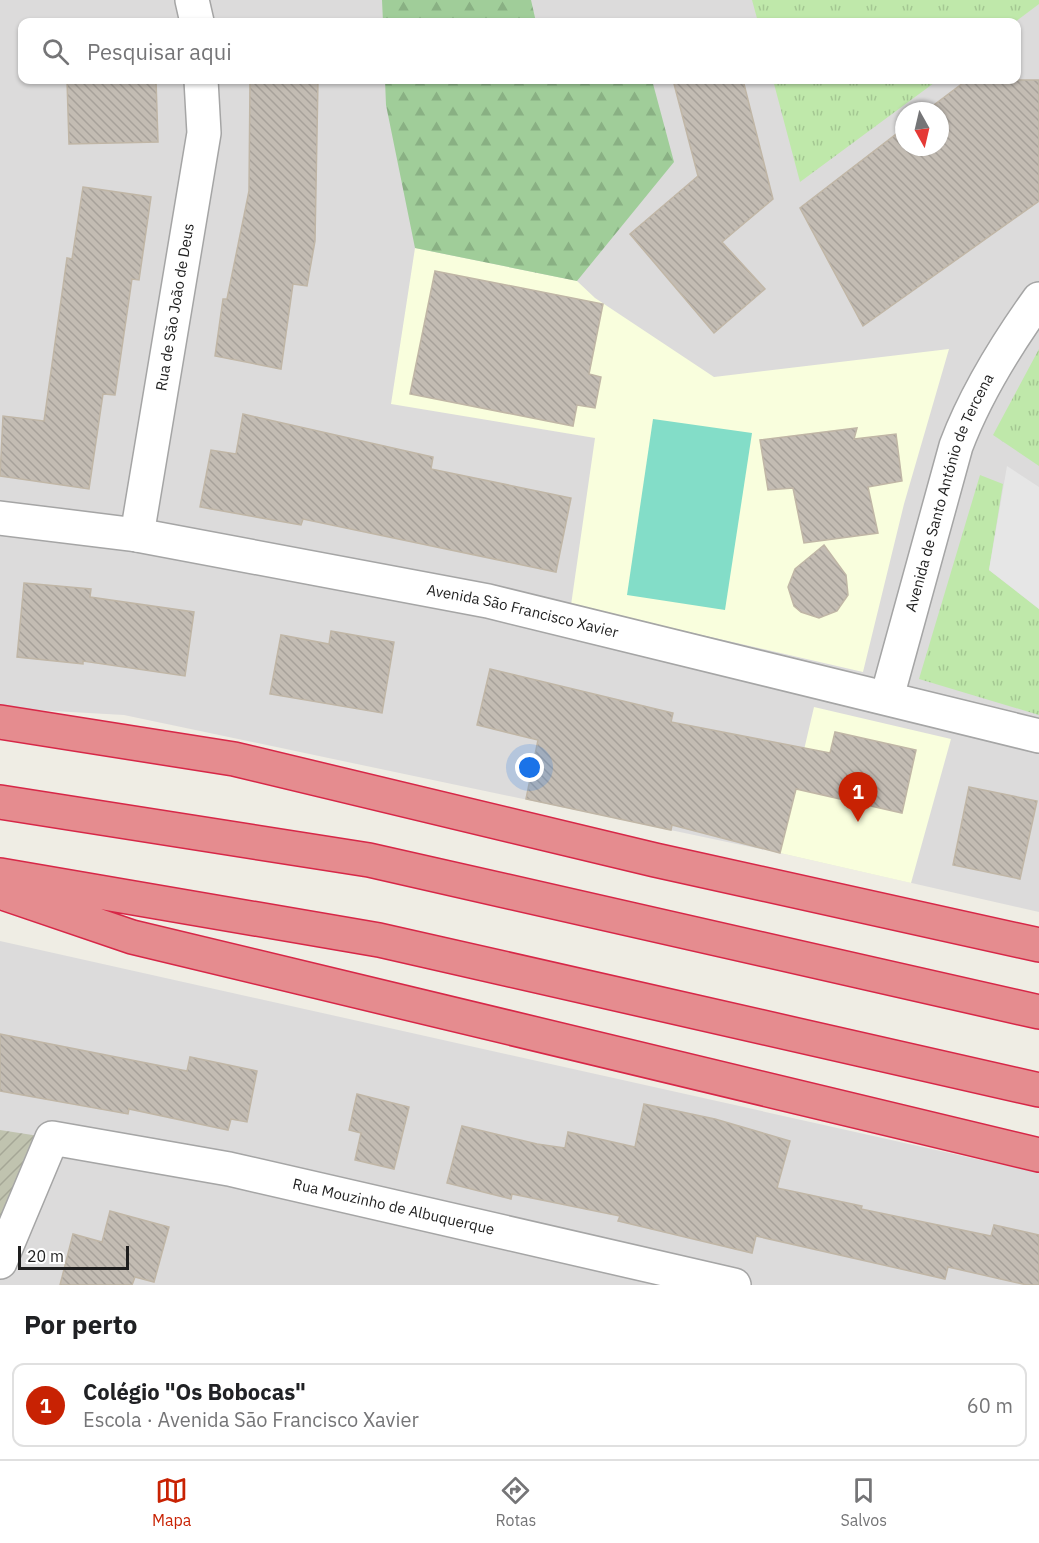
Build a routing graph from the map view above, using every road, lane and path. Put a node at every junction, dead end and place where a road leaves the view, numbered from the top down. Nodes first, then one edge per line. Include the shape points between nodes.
1 (192, 0) edge
2 (196, 18) edge
3 (201, 84) edge
4 (1039, 299) edge
5 (0, 518) edge
6 (137, 536) junction
7 (886, 697) junction
8 (0, 722) edge
9 (1039, 736) edge
10 (0, 802) edge
11 (0, 875) edge
12 (0, 892) edge
13 (1039, 945) edge
14 (1039, 1012) edge
15 (1039, 1090) edge
16 (1039, 1155) edge
17 (0, 1262) edge
18 (666, 1277) edge
19 (734, 1285) edge

1 - 2 street
3 - 6 street, Rua de São João de Deus via 204,133
4 - 7 street, Avenida de Santo António de Tercena via 1015,332 966,418
5 - 6 street, Avenida São Francisco Xavier
6 - 7 street, Avenida São Francisco Xavier via 488,601
7 - 9 street, Avenida São Francisco Xavier
8 - 13 highway via 234,759 655,860
10 - 14 highway via 369,860
11 - 15 highway via 379,940
12 - 16 highway via 132,938
17 - 18 street, Rua Mouzinho de Albuquerque via 52,1138 229,1169
18 - 19 street, Rua Mouzinho de Albuquerque

